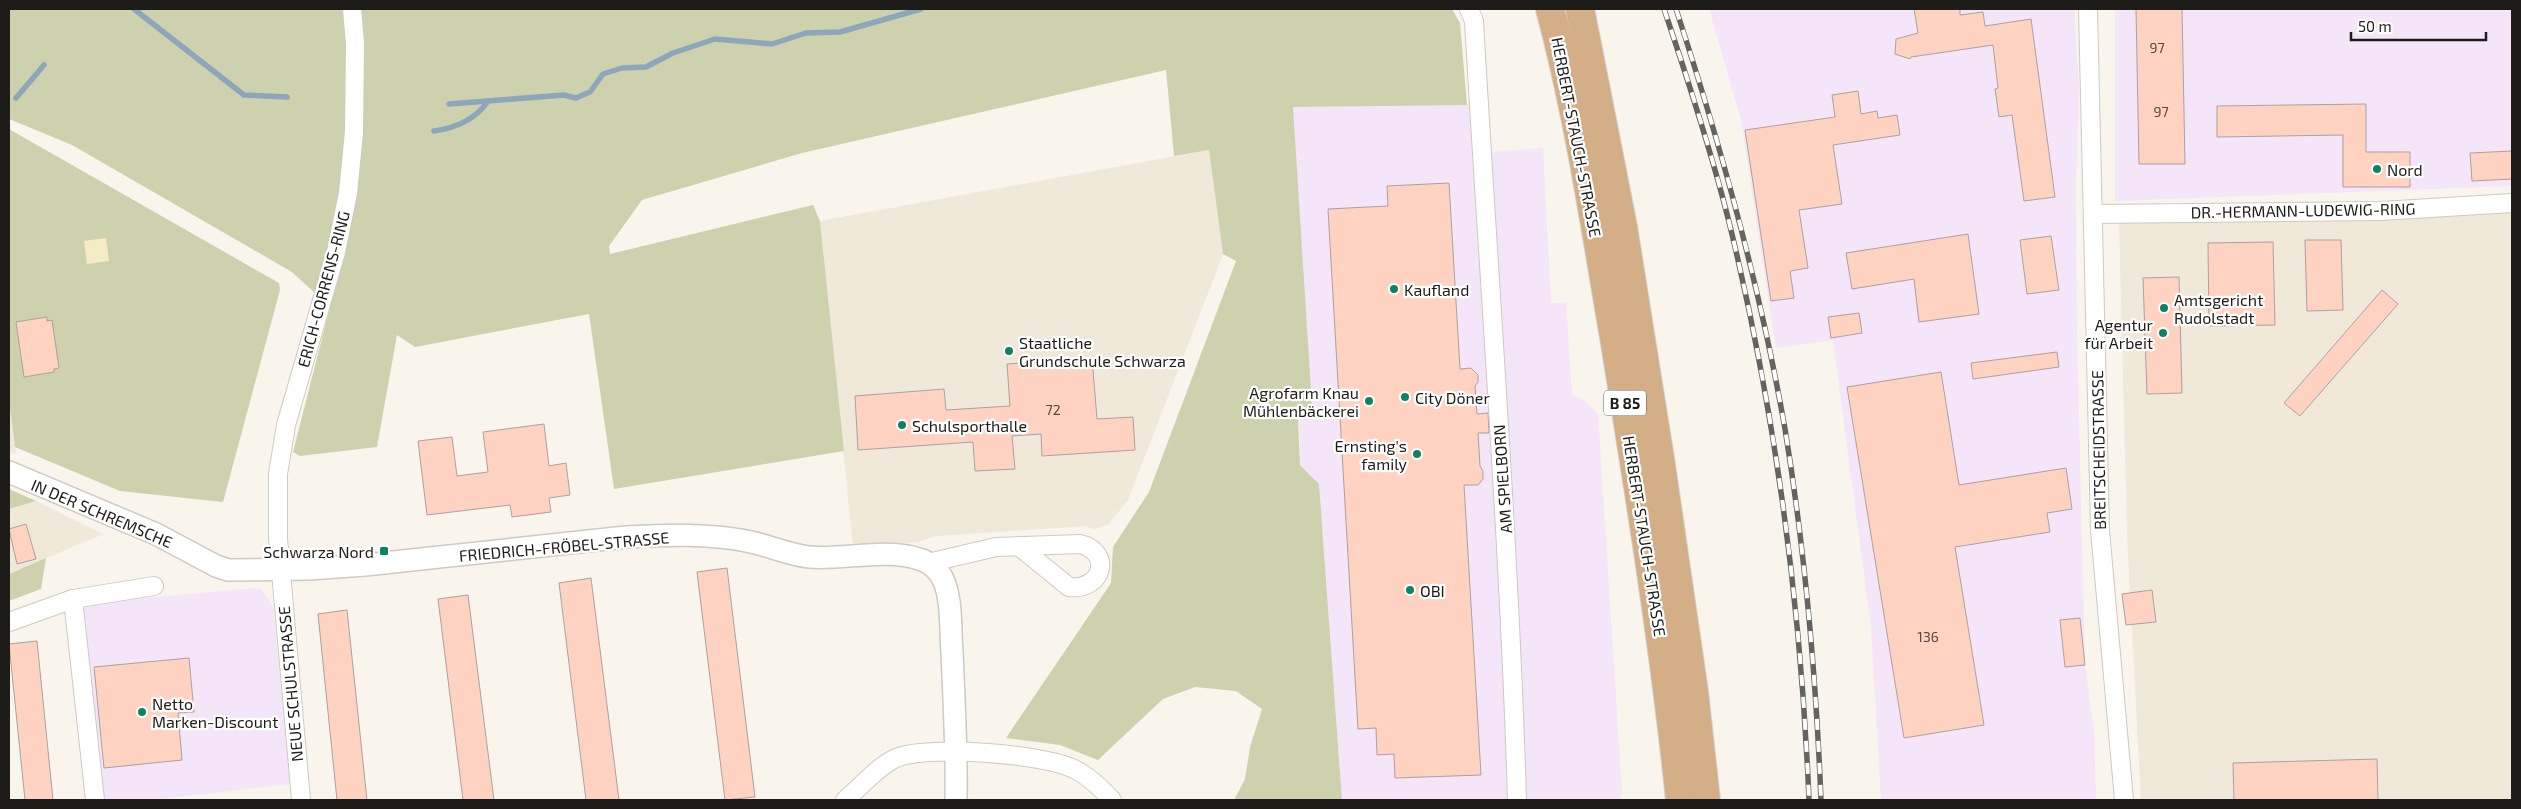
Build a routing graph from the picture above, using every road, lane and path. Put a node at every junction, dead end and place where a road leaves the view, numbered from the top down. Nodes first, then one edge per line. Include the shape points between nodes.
1 (352, 9) edge
2 (1469, 9) edge
3 (1550, 9) edge
4 (1580, 9) edge
5 (2088, 9) edge
6 (2512, 203) edge
7 (2094, 214) junction
8 (9, 472) edge
9 (1021, 548) dead end
10 (928, 563) junction
11 (281, 568) junction
12 (154, 586) dead end
13 (73, 599) junction
14 (9, 622) edge
15 (957, 752) junction
16 (95, 800) edge
17 (301, 800) edge
18 (845, 800) edge
19 (956, 800) edge
20 (1112, 800) edge
21 (1517, 800) edge
22 (1680, 800) edge
23 (1706, 800) edge
24 (2124, 800) edge

1 - 11 street, ERICH-CORRENS-RING via 354,132 348,193 336,252 282,442 277,510
2 - 21 street, AM SPIELBORN via 1474,21 1492,304 1511,619
3 - 22 main road, HERBERT-STAUCH-STRASSE / B 85 via 1576,126 1635,467 1669,698
4 - 23 main road, HERBERT-STAUCH-STRASSE / B 85 via 1623,227 1655,427 1694,692
5 - 7 street, BREITSCHEIDSTRASSE
6 - 7 street, DR.-HERMANN-LUDEWIG-RING via 2381,211
7 - 24 street, BREITSCHEIDSTRASSE via 2100,530
8 - 11 street, IN DER SCHREMSCHE via 156,534 216,566 228,570
9 - 10 street via 996,548
10 - 11 street, FRIEDRICH-FRÖBEL-STRASSE via 908,556 828,559 750,542 662,535 365,565
10 - 15 street via 940,574 946,589
11 - 17 street, NEUE SCHULSTRASSE
12 - 13 street
13 - 14 street
13 - 16 street
15 - 18 street via 910,754 896,758
15 - 19 street
15 - 20 street via 1048,759 1074,769 1100,786

